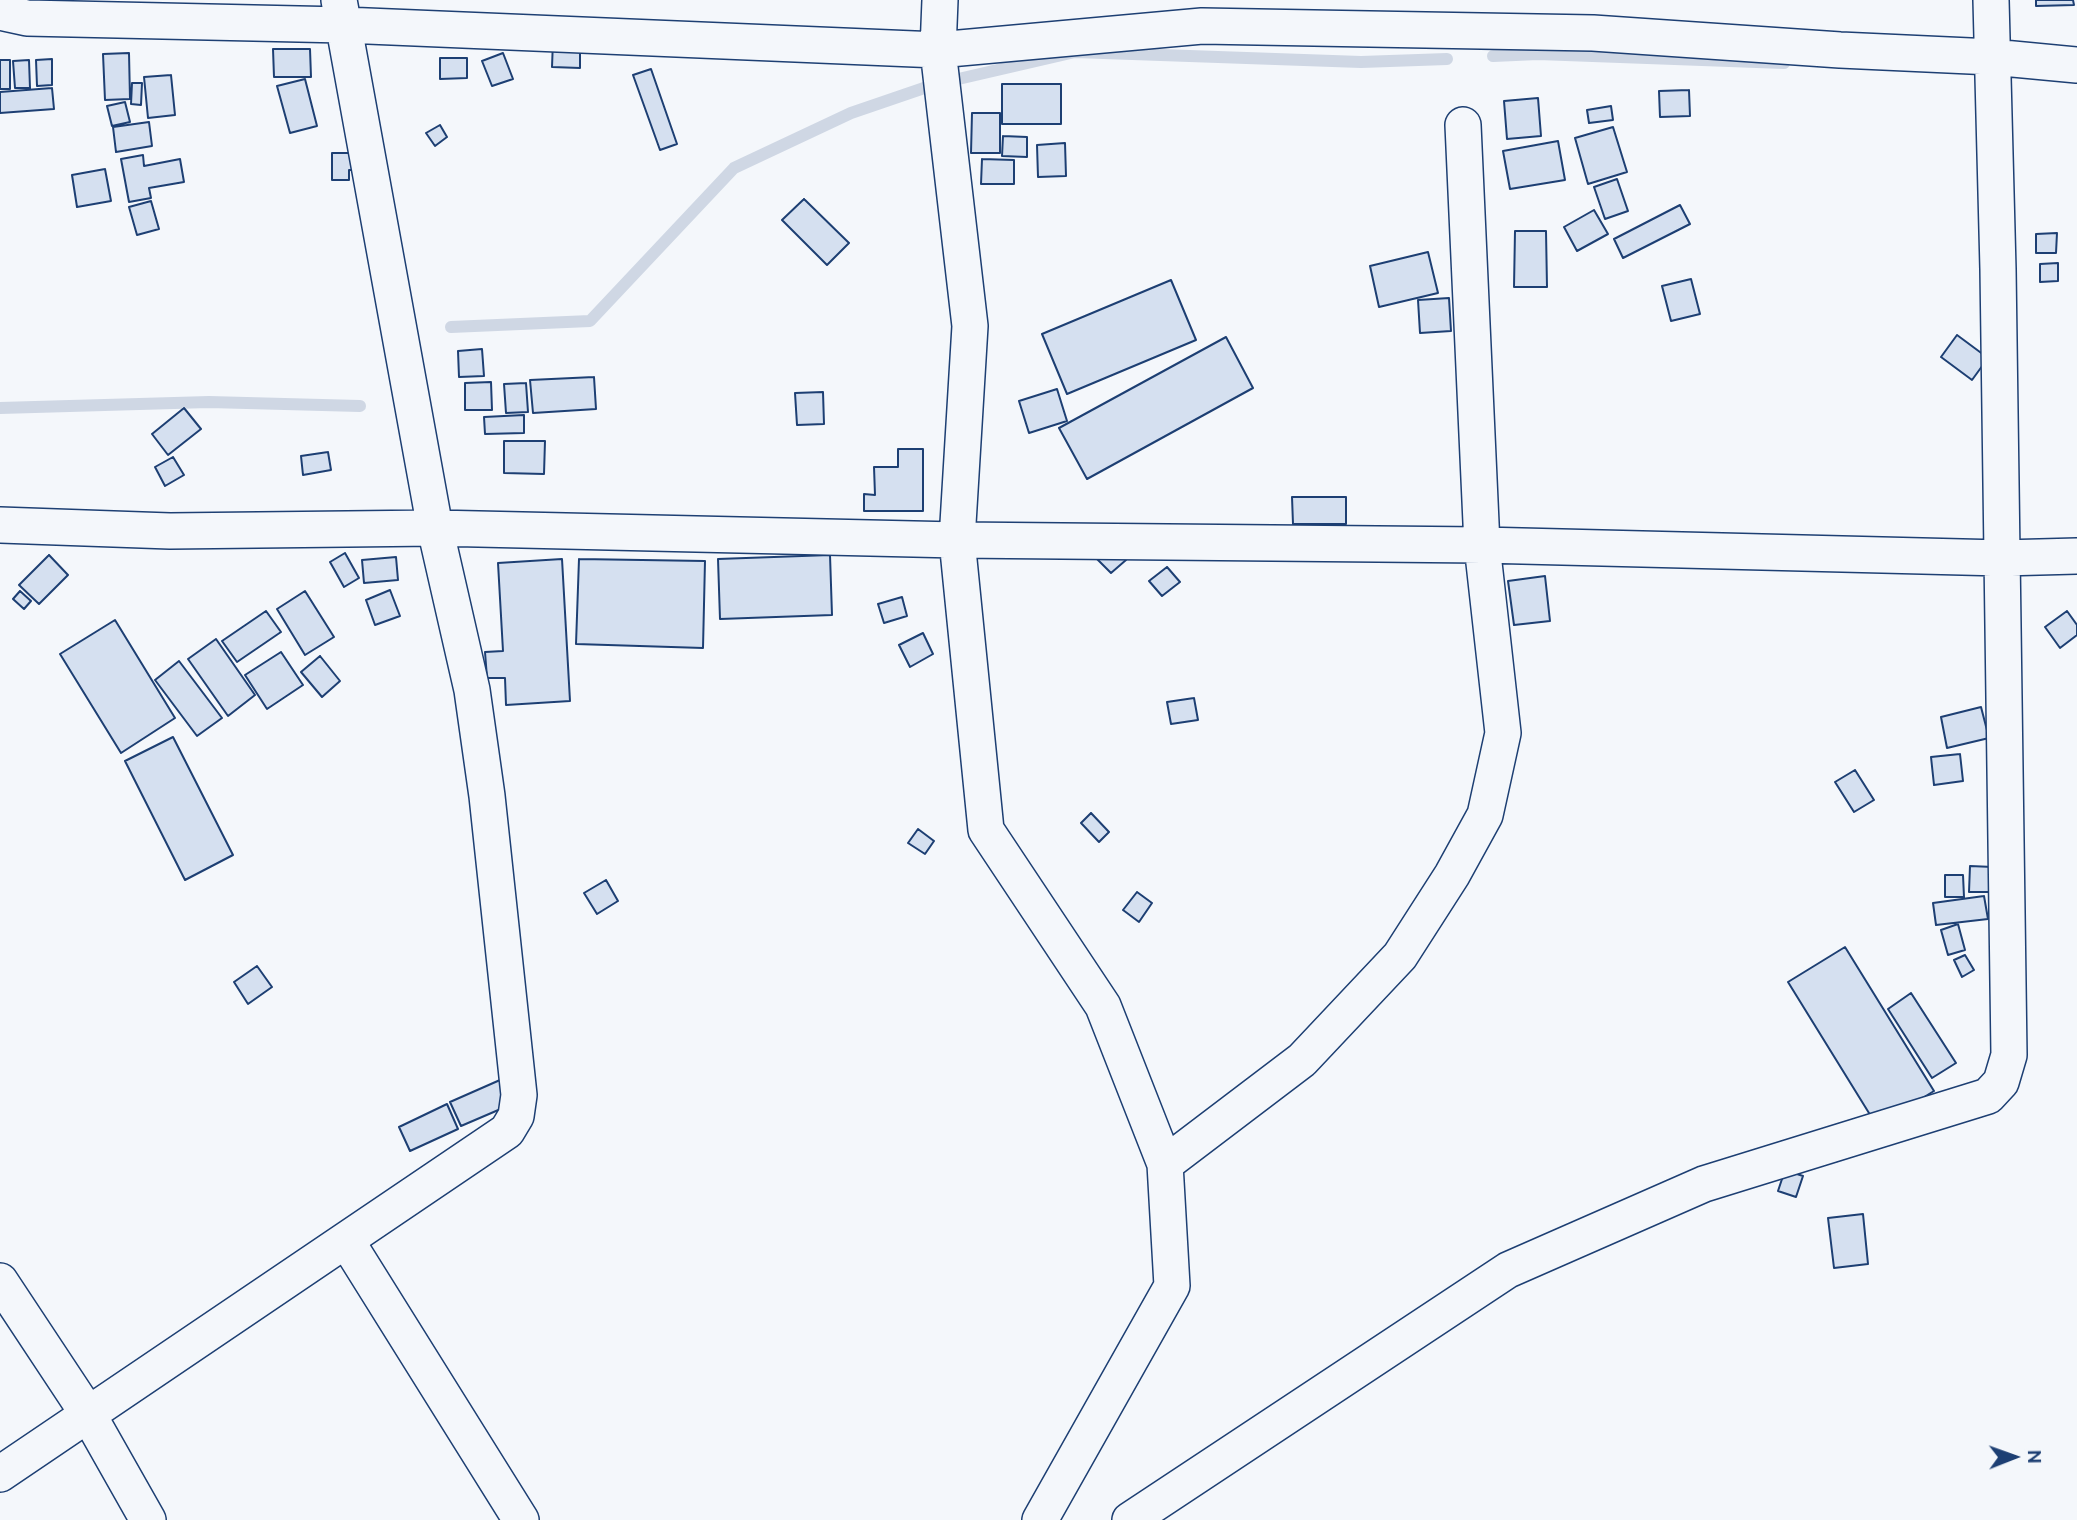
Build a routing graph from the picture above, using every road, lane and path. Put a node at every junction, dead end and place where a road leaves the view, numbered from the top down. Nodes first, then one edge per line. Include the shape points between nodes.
1 (940, 0) edge
2 (1991, 0) edge
3 (0, 12) edge
4 (342, 13) edge
5 (1458, 15) edge
6 (938, 50) junction
7 (1992, 57) junction
8 (2077, 65) edge
9 (1463, 125) dead end
10 (0, 525) edge
11 (435, 528) junction
12 (957, 540) junction
13 (1482, 545) junction
14 (2077, 556) edge
15 (2002, 558) junction
16 (1165, 1164) junction
17 (346, 1240) junction
18 (0, 1281) edge
19 (88, 1414) junction
20 (0, 1474) edge
21 (148, 1520) edge
22 (522, 1520) edge
23 (1040, 1520) edge
24 (1130, 1520) edge

1 - 6 street
2 - 7 street
3 - 4 street via 27,18
4 - 6 street
4 - 11 street
5 - 6 street via 1202,26
5 - 7 street via 1593,33
6 - 12 street via 970,326
7 - 8 street
7 - 15 street
9 - 13 street
10 - 11 street via 170,531
11 - 12 street
11 - 17 street via 472,690 519,1095 516,1116 507,1131
12 - 13 street
12 - 16 street via 986,830 1103,1006
13 - 15 street
13 - 16 street via 1503,733 1485,815 1399,956 1302,1060
14 - 15 street
15 - 24 street via 2009,1055 2001,1082 1988,1096 1704,1184 1508,1270
16 - 23 street via 1172,1286
17 - 19 street
17 - 22 street
18 - 19 street
19 - 20 street
19 - 21 street

